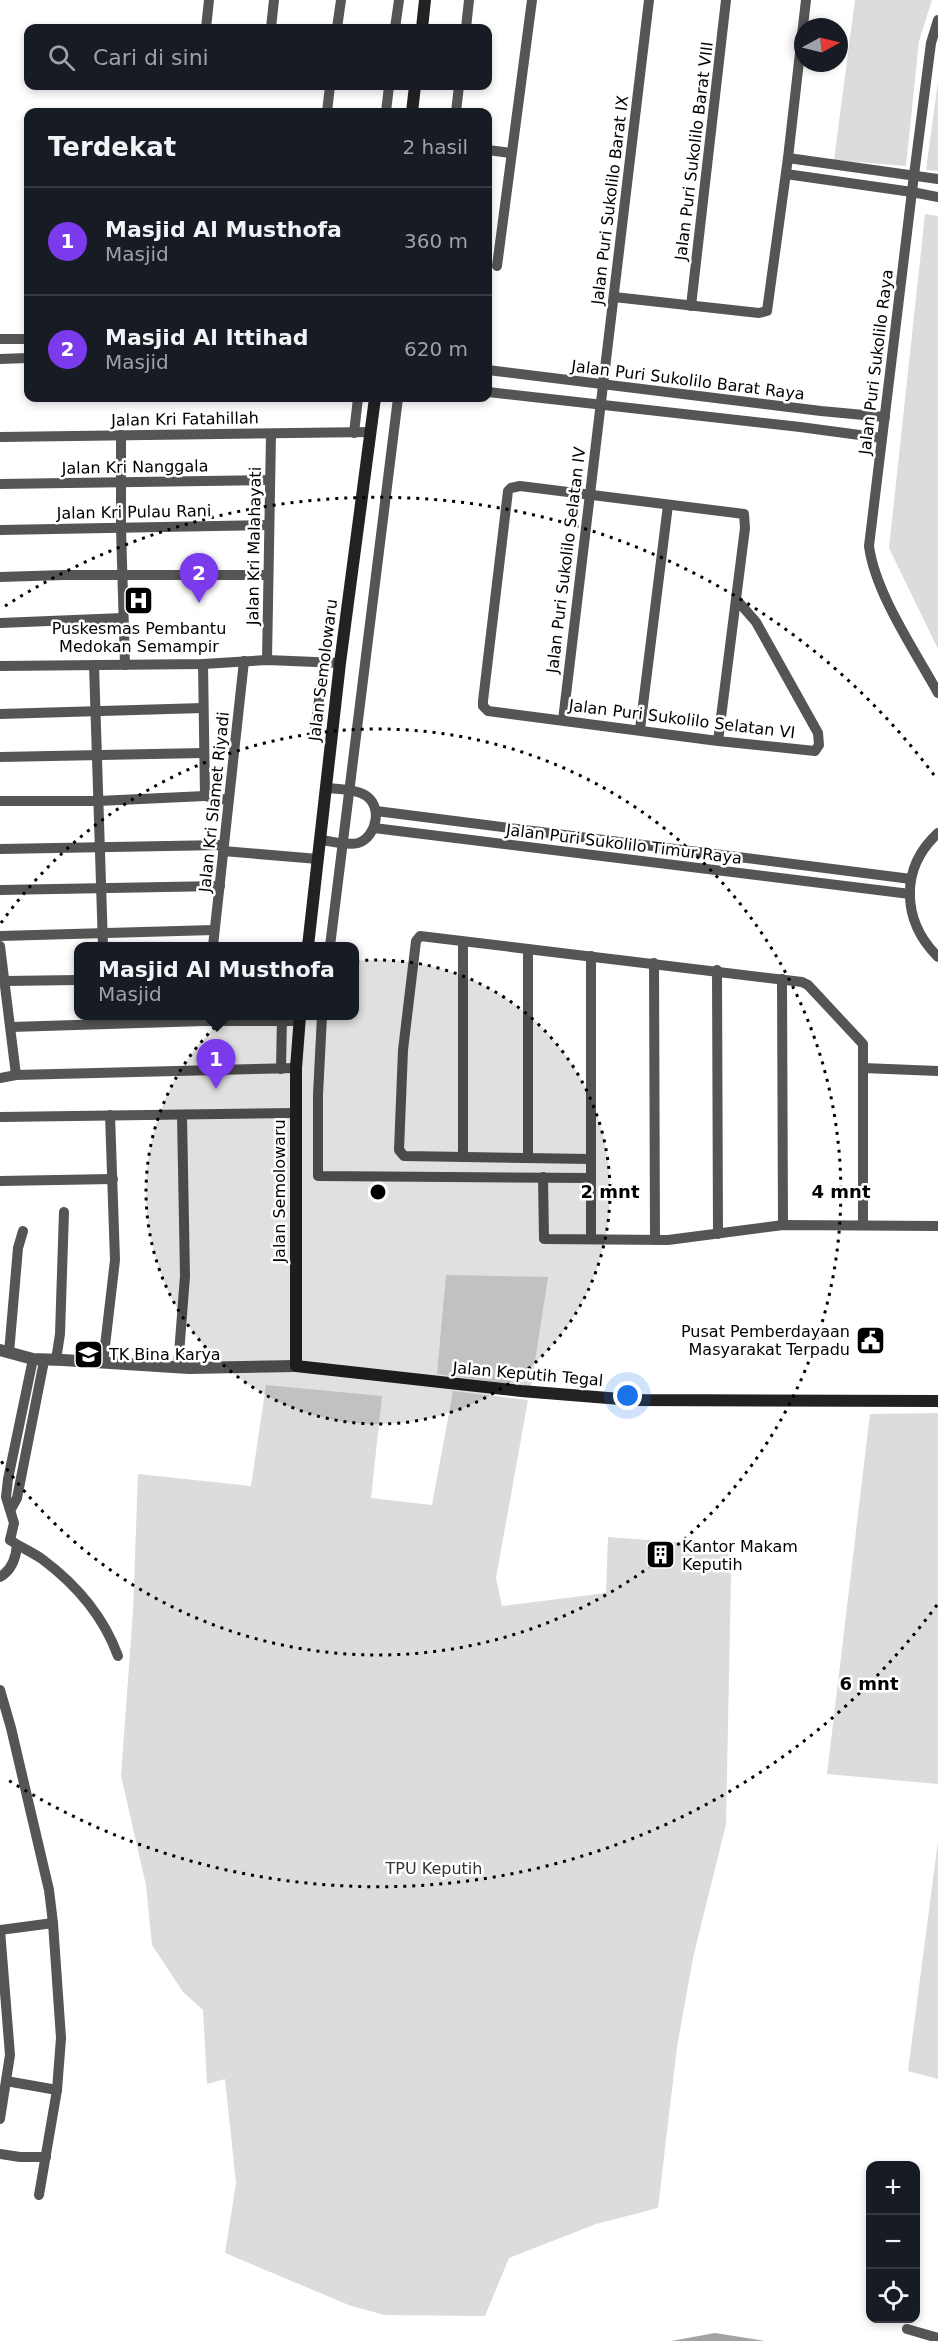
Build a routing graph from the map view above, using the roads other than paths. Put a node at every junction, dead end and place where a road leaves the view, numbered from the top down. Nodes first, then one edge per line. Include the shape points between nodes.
1 (209, 0) edge
2 (274, 0) edge
3 (341, 0) edge
4 (399, 0) edge
5 (425, 0) edge
6 (469, 0) edge
7 (532, 0) edge
8 (649, 0) edge
9 (726, 0) edge
10 (806, 0) edge
11 (938, 20) edge
12 (206, 24) edge
13 (271, 24) edge
14 (338, 24) edge
15 (396, 24) edge
16 (422, 24) edge
17 (466, 24) edge
18 (330, 90) edge
19 (389, 90) edge
20 (415, 90) edge
21 (459, 90) edge
22 (327, 108) edge
23 (386, 108) edge
24 (412, 108) edge
25 (456, 108) edge
26 (492, 151) edge
27 (511, 153) junction
28 (787, 166) junction
29 (858, 168) junction
30 (914, 175) junction
31 (938, 179) edge
32 (855, 184) junction
33 (912, 192) junction
34 (938, 197) edge
35 (497, 266) dead end
36 (614, 297) junction
37 (691, 306) junction
38 (0, 339) edge
39 (24, 339) edge
40 (24, 358) edge
41 (0, 359) edge
42 (492, 371) edge
43 (603, 385) junction
44 (492, 392) edge
45 (358, 402) edge
46 (374, 402) edge
47 (397, 402) edge
48 (600, 404) junction
49 (821, 411) junction
50 (885, 417) junction
51 (819, 429) junction
52 (370, 432) junction
53 (354, 433) junction
54 (271, 434) junction
55 (121, 435) junction
56 (0, 436) edge
57 (882, 438) junction
58 (270, 480) junction
59 (122, 483) junction
60 (0, 484) edge
61 (589, 494) junction
62 (668, 505) junction
63 (269, 525) junction
64 (121, 528) junction
65 (0, 530) edge
66 (122, 575) junction
67 (268, 575) junction
68 (0, 577) edge
69 (736, 600) junction
70 (123, 618) junction
71 (0, 623) edge
72 (267, 660) junction
73 (244, 661) junction
74 (324, 662) junction
75 (340, 663) junction
76 (202, 664) junction
77 (94, 665) junction
78 (125, 665) junction
79 (0, 666) edge
80 (938, 693) edge
81 (203, 708) junction
82 (97, 712) junction
83 (0, 714) edge
84 (563, 720) junction
85 (640, 729) junction
86 (315, 730) dead end
87 (718, 741) junction
88 (203, 753) junction
89 (98, 756) junction
90 (0, 757) edge
91 (329, 788) junction
92 (346, 791) junction
93 (205, 796) junction
94 (228, 800) junction
95 (0, 801) edge
96 (98, 801) junction
97 (376, 812) junction
98 (374, 828) junction
99 (938, 833) edge
100 (322, 840) junction
101 (622, 842) junction
102 (340, 843) junction
103 (101, 845) junction
104 (223, 848) junction
105 (0, 849) edge
106 (619, 858) junction
107 (318, 859) junction
108 (911, 879) junction
109 (220, 886) junction
110 (102, 889) junction
111 (0, 890) edge
112 (910, 894) junction
113 (214, 930) junction
114 (102, 934) junction
115 (0, 936) edge
116 (103, 942) edge
117 (213, 942) edge
118 (308, 942) edge
119 (330, 942) edge
120 (463, 942) junction
121 (0, 946) edge
122 (528, 949) junction
123 (591, 956) junction
124 (938, 957) edge
125 (654, 963) junction
126 (717, 970) junction
127 (782, 979) junction
128 (74, 980) edge
129 (6, 981) junction
130 (107, 1020) edge
131 (281, 1020) edge
132 (300, 1020) edge
133 (322, 1020) edge
134 (11, 1027) junction
135 (296, 1068) junction
136 (863, 1068) junction
137 (281, 1069) junction
138 (938, 1071) edge
139 (16, 1076) junction
140 (0, 1078) edge
141 (296, 1113) junction
142 (110, 1115) junction
143 (182, 1115) junction
144 (0, 1117) edge
145 (463, 1157) junction
146 (528, 1158) junction
147 (591, 1159) junction
148 (543, 1177) junction
149 (591, 1178) junction
150 (113, 1179) junction
151 (0, 1181) edge
152 (64, 1212) dead end
153 (783, 1225) junction
154 (863, 1225) junction
155 (938, 1226) edge
156 (23, 1231) dead end
157 (718, 1234) junction
158 (591, 1239) junction
159 (655, 1240) junction
160 (4, 1352) edge
161 (44, 1360) junction
162 (103, 1363) junction
163 (296, 1366) junction
164 (178, 1367) junction
165 (938, 1401) edge
166 (9, 1543) edge
167 (0, 1577) edge
168 (118, 1656) dead end
169 (0, 1690) edge
170 (53, 1923) junction
171 (0, 1930) edge
172 (6, 2081) junction
173 (57, 2090) junction
174 (0, 2119) edge
175 (0, 2154) edge
176 (46, 2157) junction
177 (39, 2195) dead end
178 (907, 2329) dead end
179 (938, 2338) edge

1 - 12 street
2 - 13 street
3 - 14 street
4 - 15 street
5 - 16 main road
6 - 17 street
7 - 27 street
8 - 36 street, Jalan Puri Sukolilo Barat IX
9 - 37 street, Jalan Puri Sukolilo Barat VIII
10 - 28 street
11 - 30 street, Jalan Puri Sukolilo Raya
18 - 22 street
19 - 23 street
20 - 24 main road
21 - 25 street
26 - 27 street
27 - 35 street
28 - 29 street
28 - 32 street
28 - 37 street via 767,311
29 - 30 street
29 - 32 street
30 - 31 street
30 - 33 street, Jalan Puri Sukolilo Raya
32 - 33 street
33 - 34 street
33 - 50 street, Jalan Puri Sukolilo Raya
36 - 37 street
36 - 43 street, Jalan Puri Sukolilo Barat IX
38 - 39 street
40 - 41 street
42 - 43 street, Jalan Puri Sukolilo Barat Raya
43 - 48 street, Jalan Puri Sukolilo Barat IX
43 - 49 street, Jalan Puri Sukolilo Barat Raya
44 - 48 street, Jalan Puri Sukolilo Barat Raya
45 - 53 street
46 - 52 main road, Jalan Semolowaru
47 - 92 street
48 - 51 street, Jalan Puri Sukolilo Barat Raya
48 - 61 street, Jalan Puri Sukolilo Selatan IV
49 - 50 street, Jalan Puri Sukolilo Barat Raya
49 - 51 street
50 - 57 street, Jalan Puri Sukolilo Raya
51 - 57 street, Jalan Puri Sukolilo Barat Raya
52 - 53 street, Jalan Kri Fatahillah
52 - 75 main road, Jalan Semolowaru
53 - 54 street, Jalan Kri Fatahillah
54 - 55 street, Jalan Kri Fatahillah
54 - 58 street, Jalan Kri Malahayati
55 - 56 street, Jalan Kri Fatahillah
55 - 59 street
57 - 80 street, Jalan Puri Sukolilo Raya via 869,546 871,561 881,589
58 - 59 street, Jalan Kri Nanggala
58 - 63 street, Jalan Kri Malahayati
59 - 60 street, Jalan Kri Nanggala
59 - 64 street
61 - 62 street
61 - 84 street, Jalan Puri Sukolilo Selatan IV
61 - 84 street, Jalan Puri Sukolilo Selatan VI via 520,486 508,491 483,701 488,711
62 - 69 street via 745,516
62 - 85 street
63 - 64 street, Jalan Kri Pulau Rani
63 - 67 street, Jalan Kri Malahayati
64 - 65 street, Jalan Kri Pulau Rani
64 - 66 street
66 - 67 street
66 - 68 street
66 - 70 street
67 - 72 street, Jalan Kri Malahayati
69 - 87 street
69 - 87 street, Jalan Puri Sukolilo Selatan VI via 756,622 818,733 819,745 812,751
70 - 71 street
70 - 78 street
72 - 73 street
72 - 74 street
73 - 76 street
73 - 94 street, Jalan Kri Slamet Riyadi
74 - 75 street
74 - 86 street
75 - 91 main road, Jalan Semolowaru
76 - 78 street
76 - 81 street
77 - 78 street
77 - 79 street
77 - 82 street
81 - 82 street
81 - 88 street
82 - 83 street
82 - 89 street
84 - 85 street, Jalan Puri Sukolilo Selatan VI
85 - 87 street, Jalan Puri Sukolilo Selatan VI
88 - 89 street
88 - 93 street
89 - 90 street
89 - 96 street
91 - 92 street
91 - 100 main road, Jalan Semolowaru
92 - 97 street via 365,795
92 - 102 street
93 - 94 street
93 - 96 street
94 - 104 street, Jalan Kri Slamet Riyadi
95 - 96 street
96 - 103 street
97 - 98 street
97 - 101 street, Jalan Puri Sukolilo Timur Raya
98 - 102 street via 370,836 358,842
98 - 106 street, Jalan Puri Sukolilo Timur Raya
99 - 108 street via 922,851
100 - 102 street
100 - 107 main road, Jalan Semolowaru
101 - 106 street
101 - 108 street, Jalan Puri Sukolilo Timur Raya
102 - 119 street
103 - 104 street
103 - 105 street
103 - 110 street
104 - 107 street
104 - 109 street, Jalan Kri Slamet Riyadi
106 - 112 street, Jalan Puri Sukolilo Timur Raya
107 - 118 main road, Jalan Semolowaru
108 - 112 street
109 - 110 street
109 - 113 street, Jalan Kri Slamet Riyadi
110 - 111 street
110 - 114 street
112 - 124 street via 917,929
113 - 114 street
113 - 117 street, Jalan Kri Slamet Riyadi
114 - 115 street
114 - 116 street
120 - 122 street
120 - 145 street
120 - 145 street via 420,936 416,941 403,1050 399,1150 404,1156
121 - 129 street
122 - 123 street
122 - 146 street
123 - 125 street
123 - 147 street
125 - 126 street
125 - 159 street
126 - 127 street
126 - 157 street
127 - 136 street via 808,984 863,1044
127 - 153 street
128 - 129 street
129 - 134 street
130 - 134 street
131 - 137 street
132 - 135 main road, Jalan Semolowaru
133 - 148 street via 318,1176
134 - 139 street
135 - 137 street
135 - 141 main road, Jalan Semolowaru
136 - 138 street
136 - 154 street
137 - 139 street
139 - 140 street
141 - 143 street
141 - 163 main road, Jalan Semolowaru
142 - 143 street
142 - 144 street
142 - 150 street
143 - 164 street via 185,1276
145 - 146 street
146 - 147 street
147 - 149 street
148 - 149 street
148 - 158 street via 544,1239
149 - 158 street
150 - 151 street
150 - 162 street via 115,1260
152 - 161 street via 60,1334
153 - 154 street
153 - 157 street
154 - 155 street
156 - 160 street
157 - 159 street
158 - 159 street
160 - 161 street
161 - 162 street
161 - 166 street via 17,1498 11,1509 14,1529
162 - 164 street
163 - 164 street
163 - 165 main road, Jalan Keputih Tegal via 637,1400
166 - 167 street via 16,1559
166 - 168 street via 41,1558 80,1593 101,1618
169 - 170 street via 47,1879
170 - 171 street
170 - 173 street via 61,2038
171 - 172 street via 10,2055
172 - 173 street
172 - 174 street
173 - 176 street
175 - 176 street
176 - 177 street
178 - 179 street

